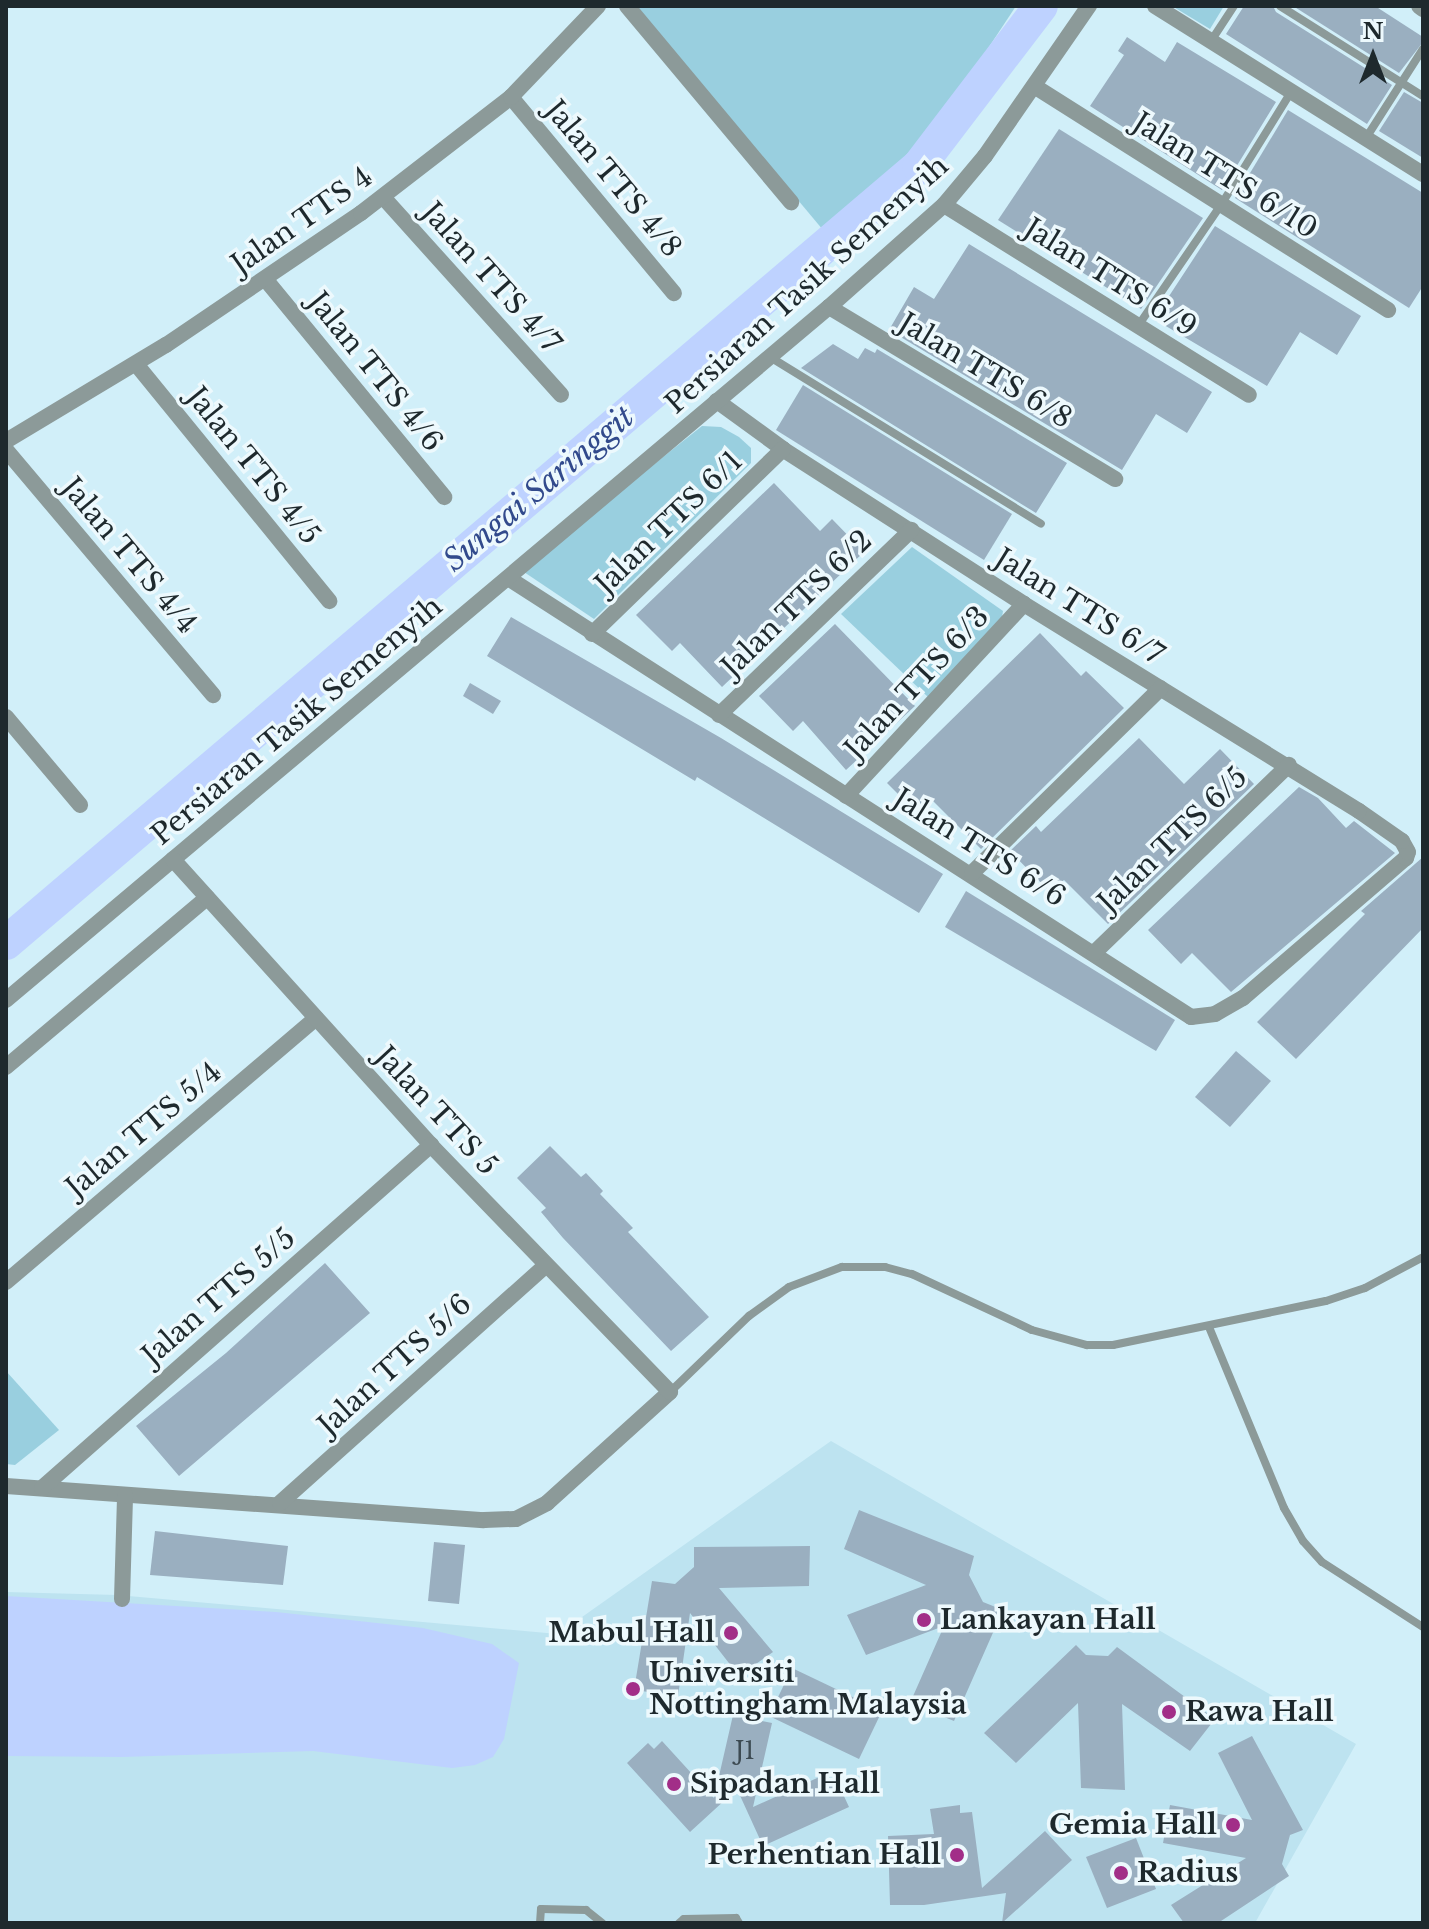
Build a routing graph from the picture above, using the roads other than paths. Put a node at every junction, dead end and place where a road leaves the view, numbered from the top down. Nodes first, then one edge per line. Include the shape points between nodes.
1 (598, 6) edge
2 (627, 6) edge
3 (1089, 6) edge
4 (1155, 6) edge
5 (1234, 6) edge
6 (1280, 6) edge
7 (1211, 41) junction
8 (1423, 49) edge
9 (1402, 83) junction
10 (1034, 86) junction
11 (1291, 92) junction
12 (1423, 96) edge
13 (511, 97) junction
14 (1366, 138) junction
15 (1423, 174) edge
16 (383, 197) junction
17 (791, 202) dead end
18 (944, 205) junction
19 (1221, 205) junction
20 (266, 280) junction
21 (674, 293) dead end
22 (829, 307) junction
23 (1388, 310) dead end
24 (1137, 327) junction
25 (769, 356) junction
26 (136, 364) junction
27 (561, 395) dead end
28 (1249, 395) dead end
29 (717, 401) junction
30 (6, 441) edge
31 (783, 449) junction
32 (6, 450) edge
33 (1115, 479) dead end
34 (444, 497) dead end
35 (1041, 524) dead end
36 (911, 530) junction
37 (508, 578) junction
38 (329, 601) dead end
39 (1024, 604) junction
40 (592, 634) junction
41 (1161, 688) junction
42 (213, 695) dead end
43 (719, 715) junction
44 (6, 717) edge
45 (1289, 765) junction
46 (846, 796) junction
47 (80, 805) dead end
48 (1406, 858) joint
49 (173, 859) junction
50 (972, 873) junction
51 (207, 898) junction
52 (1094, 953) junction
53 (6, 1000) edge
54 (316, 1018) junction
55 (6, 1067) edge
56 (431, 1145) junction
57 (1423, 1257) edge
58 (545, 1266) junction
59 (6, 1282) edge
60 (1209, 1327) junction
61 (670, 1392) junction
62 (6, 1486) edge
63 (42, 1488) junction
64 (125, 1495) junction
65 (280, 1503) junction
66 (122, 1599) dead end
67 (1423, 1627) edge
68 (540, 1923) edge
69 (602, 1923) edge
70 (679, 1923) edge
71 (739, 1923) edge

1 - 13 street, Jalan TTS 4
2 - 17 street
3 - 10 street, Persiaran Tasik Semenyih
4 - 7 street
5 - 7 lane
6 - 9 lane
7 - 11 street
8 - 9 lane
9 - 12 lane
9 - 14 lane
10 - 18 street, Persiaran Tasik Semenyih
10 - 19 street, Jalan TTS 6/10
11 - 14 street
11 - 19 lane
13 - 16 street, Jalan TTS 4
13 - 21 street, Jalan TTS 4/8
14 - 15 street
16 - 20 street, Jalan TTS 4
16 - 27 street, Jalan TTS 4/7
18 - 22 street, Persiaran Tasik Semenyih
18 - 24 street, Jalan TTS 6/9
19 - 23 street, Jalan TTS 6/10
19 - 24 lane
20 - 26 street, Jalan TTS 4
20 - 34 street, Jalan TTS 4/6
22 - 25 street, Persiaran Tasik Semenyih
22 - 33 street, Jalan TTS 6/8
24 - 28 street, Jalan TTS 6/9
25 - 29 street, Persiaran Tasik Semenyih
25 - 35 lane
26 - 30 street, Jalan TTS 4
26 - 38 street, Jalan TTS 4/5
29 - 31 street, Jalan TTS 6/7
29 - 37 street, Persiaran Tasik Semenyih
31 - 36 street, Jalan TTS 6/7
31 - 40 street, Jalan TTS 6/1
32 - 42 street, Jalan TTS 4/4
36 - 39 street, Jalan TTS 6/7
36 - 43 street, Jalan TTS 6/2
37 - 40 street, Jalan TTS 6/6
37 - 49 street, Persiaran Tasik Semenyih
39 - 41 street, Jalan TTS 6/7
39 - 46 street, Jalan TTS 6/3
40 - 43 street, Jalan TTS 6/6
41 - 45 street, Jalan TTS 6/7
41 - 50 street
43 - 46 street, Jalan TTS 6/6
44 - 47 street
45 - 48 street, Jalan TTS 6/7 via 1402,841
45 - 52 street, Jalan TTS 6/5
46 - 50 street, Jalan TTS 6/6
48 - 52 street, Jalan TTS 6/6 via 1256,988 1215,1014 1184,1014
49 - 51 street, Jalan TTS 5
49 - 53 street, Persiaran Tasik Semenyih
50 - 52 street, Jalan TTS 6/6
51 - 54 street, Jalan TTS 5
51 - 55 street
54 - 56 street, Jalan TTS 5
54 - 59 street, Jalan TTS 5/4
56 - 58 street, Jalan TTS 5
56 - 63 street, Jalan TTS 5/5
57 - 60 lane via 1365,1288 1326,1301
58 - 61 street, Jalan TTS 5
58 - 65 street, Jalan TTS 5/6
60 - 61 lane via 1087,1345 1032,1330 912,1274 885,1267 842,1267 789,1287 749,1316
60 - 67 lane via 1284,1508 1303,1541 1322,1562
61 - 65 street via 527,1516 502,1521
62 - 63 street
63 - 64 street
64 - 65 street
64 - 66 street
68 - 69 lane via 541,1909 586,1910
70 - 71 lane via 736,1918

